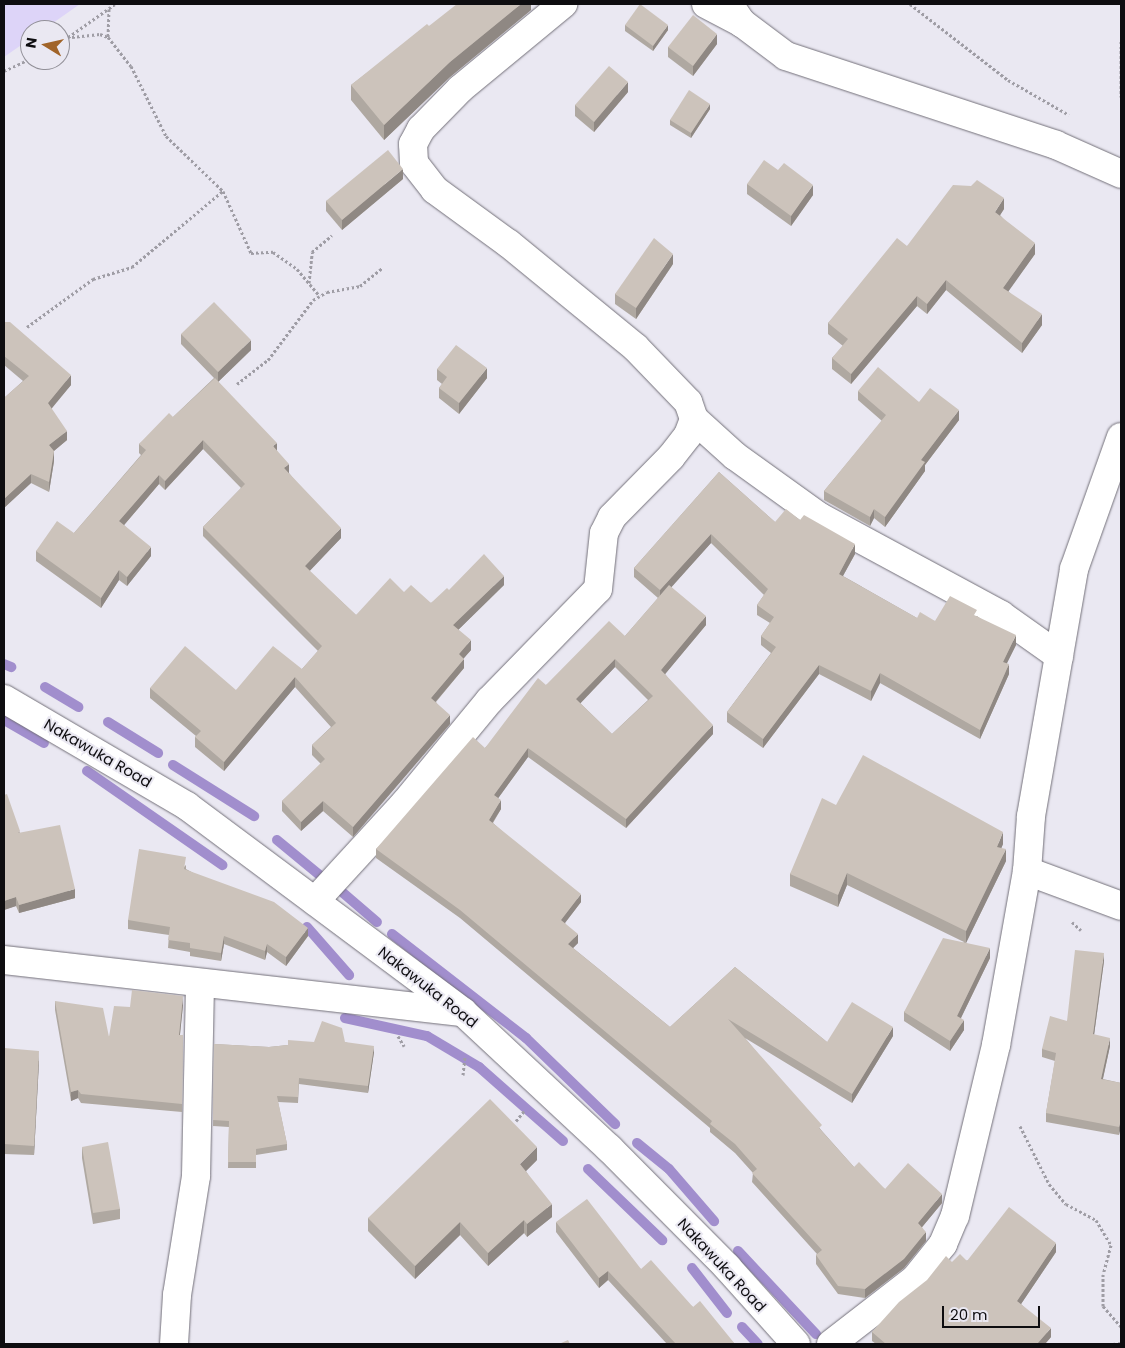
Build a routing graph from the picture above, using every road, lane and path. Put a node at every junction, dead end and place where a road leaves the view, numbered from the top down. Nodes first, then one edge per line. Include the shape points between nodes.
1 (115, 4) edge
2 (563, 4) edge
3 (706, 4) edge
4 (910, 4) edge
5 (108, 9) junction
6 (735, 13) edge
7 (70, 37) edge
8 (108, 37) junction
9 (70, 38) edge
10 (1121, 41) edge
11 (20, 64) edge
12 (4, 71) edge
13 (1121, 97) edge
14 (1073, 118) dead end
15 (1121, 174) edge
16 (223, 191) junction
17 (332, 235) dead end
18 (382, 268) dead end
19 (309, 283) junction
20 (320, 296) junction
21 (27, 326) dead end
22 (237, 384) dead end
23 (694, 419) junction
24 (1121, 437) edge
25 (1059, 656) junction
26 (4, 699) edge
27 (1026, 871) junction
28 (314, 901) junction
29 (1121, 906) edge
30 (4, 960) edge
31 (200, 983) junction
32 (463, 1012) junction
33 (1020, 1126) dead end
34 (1121, 1327) edge
35 (1121, 1343) edge
36 (174, 1344) edge
37 (796, 1344) edge
38 (831, 1344) edge
39 (1113, 1344) edge

1 - 5 path
2 - 23 street via 460,89 421,129 413,144 414,163 435,190 509,244 635,347 688,402
3 - 6 street
4 - 14 path via 1008,80
5 - 7 path
5 - 8 path
6 - 15 street via 786,56 1056,145
8 - 9 path via 100,34
8 - 16 path via 131,66 166,136
10 - 13 path
11 - 12 path
16 - 19 path via 251,253 273,252 297,269
16 - 21 path via 132,267 93,279
17 - 19 path via 312,252
18 - 20 path via 360,286
19 - 20 path
20 - 22 path via 313,300 268,360
23 - 25 street via 735,456 820,517 1001,616
23 - 28 street via 688,434 671,457 612,517 604,533 598,589 489,701 404,804
24 - 25 street via 1074,568
25 - 27 street via 1031,816
26 - 28 street, Nakawuka Road via 187,806
27 - 29 street
27 - 38 street via 996,1045 956,1216 943,1244 915,1279
28 - 32 street, Nakawuka Road
30 - 31 street
31 - 32 street
31 - 36 street via 196,1176 176,1295
32 - 37 street, Nakawuka Road via 616,1154 727,1267
33 - 34 path via 1049,1184 1066,1204 1096,1220 1111,1245 1104,1274 1103,1306
35 - 39 path

